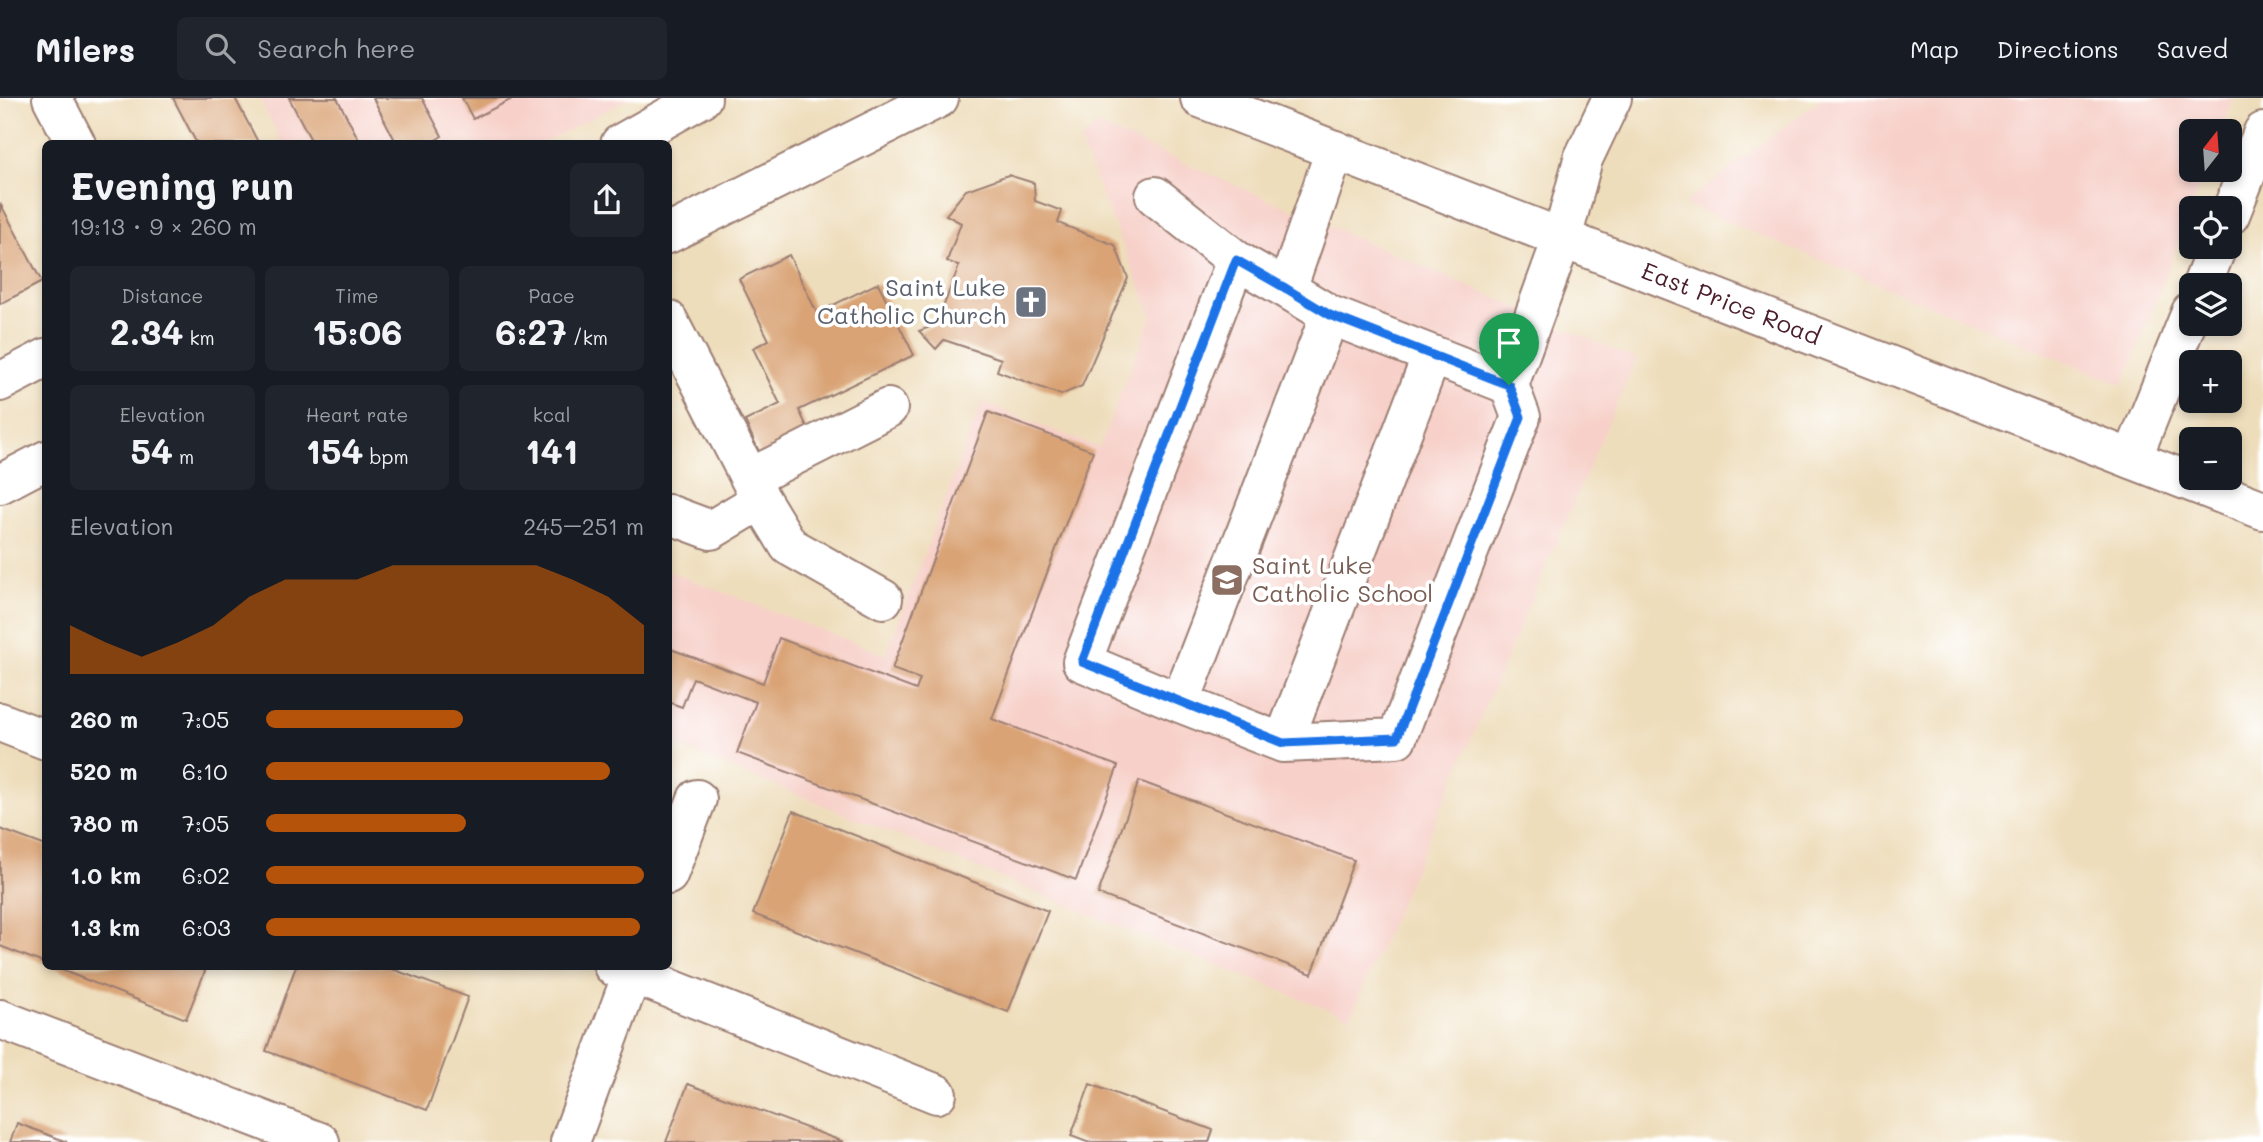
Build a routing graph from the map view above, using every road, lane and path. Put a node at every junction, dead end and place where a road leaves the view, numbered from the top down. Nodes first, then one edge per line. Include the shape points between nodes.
1 (52, 98) edge
2 (702, 98) edge
3 (939, 98) edge
4 (1200, 98) edge
5 (1612, 98) edge
6 (2263, 132) edge
7 (74, 140) edge
8 (627, 140) edge
9 (1335, 150) junction
10 (1155, 196) dead end
11 (2238, 196) edge
12 (672, 232) edge
13 (1562, 239) junction
14 (1236, 260) junction
15 (1287, 289) junction
16 (1330, 315) junction
17 (672, 328) edge
18 (2181, 336) edge
19 (1432, 355) junction
20 (42, 360) edge
21 (0, 382) edge
22 (1509, 385) junction
23 (888, 408) dead end
24 (2132, 459) junction
25 (42, 462) edge
26 (0, 484) edge
27 (755, 489) junction
28 (2263, 510) edge
29 (672, 515) edge
30 (883, 599) dead end
31 (1180, 703) junction
32 (0, 722) edge
33 (42, 738) edge
34 (1283, 743) junction
35 (697, 799) dead end
36 (672, 865) edge
37 (627, 970) edge
38 (629, 970) edge
39 (0, 1018) edge
40 (937, 1094) dead end
41 (320, 1142) edge
42 (570, 1142) edge

1 - 7 street
2 - 8 street
3 - 12 street
4 - 9 street, East Price Road
5 - 13 street via 1583,159
6 - 11 street
9 - 13 street, East Price Road
9 - 15 street
10 - 14 street
13 - 22 street
13 - 24 street, East Price Road
14 - 15 street
14 - 31 street via 1082,662
15 - 16 street
16 - 19 street
16 - 31 street
17 - 27 street
18 - 24 street
19 - 22 street
19 - 34 street
20 - 21 street
22 - 34 street via 1521,417 1397,738
23 - 27 street
24 - 28 street, East Price Road
25 - 26 street
27 - 29 street via 711,530
27 - 30 street via 789,546
31 - 34 street
32 - 33 street
35 - 36 street
37 - 42 street
38 - 40 street
39 - 41 street

